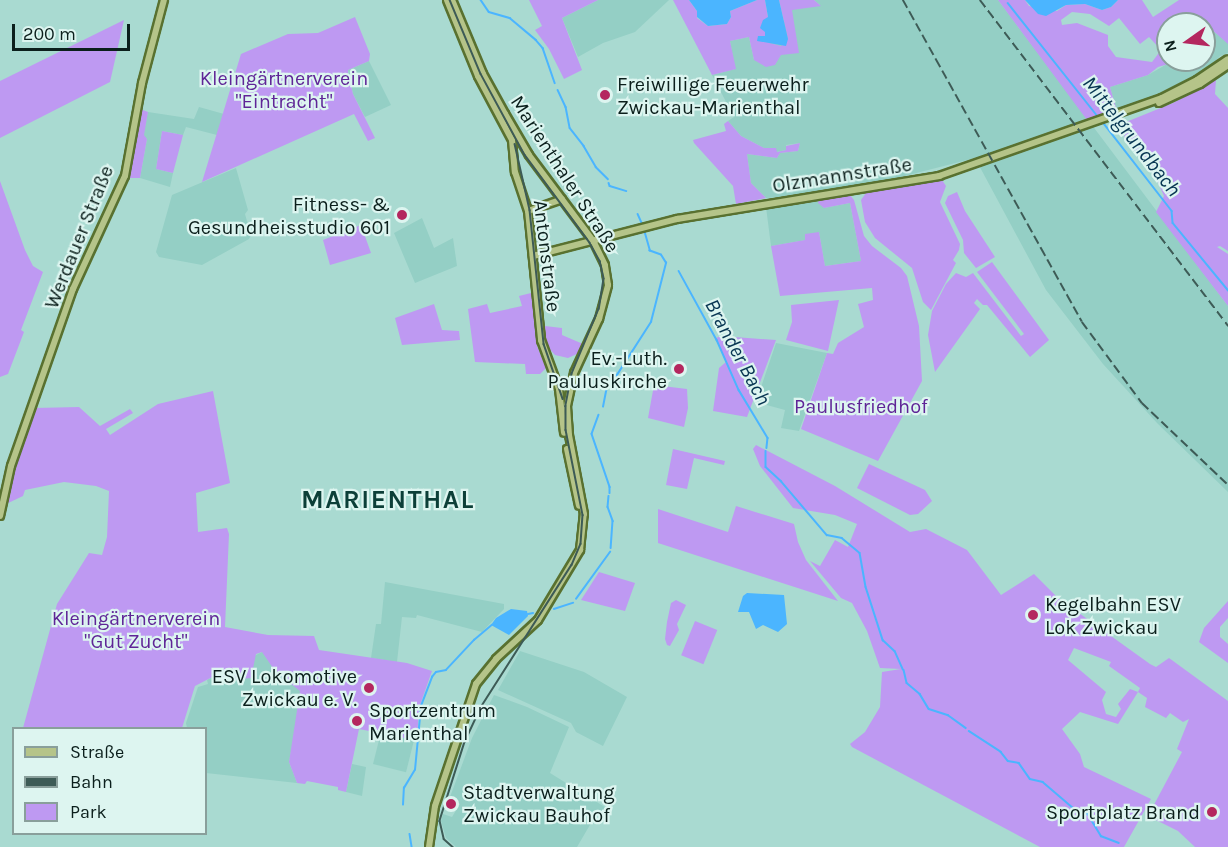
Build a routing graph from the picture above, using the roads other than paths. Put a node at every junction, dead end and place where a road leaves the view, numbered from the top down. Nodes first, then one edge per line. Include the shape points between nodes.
1 (164, 0) edge
2 (447, 0) edge
3 (452, 0) edge
4 (1228, 59) edge
5 (1228, 65) edge
6 (501, 116) joint
7 (1103, 121) junction
8 (562, 198) junction
9 (528, 211) junction
10 (594, 242) junction
11 (533, 256) junction
12 (559, 389) junction
13 (570, 390) junction
14 (561, 400) joint
15 (0, 516) edge
16 (496, 659) junction
17 (429, 847) edge

1 - 15 main road, Werdauer Straße via 142,83 125,176 73,289 11,466
2 - 6 main road, Marienthaler Straße via 478,76
3 - 8 main road, Marienthaler Straße via 483,74 505,114
4 - 7 main road, Olzmannstraße via 1180,90
5 - 7 main road, Olzmannstraße via 1183,94
6 - 9 main road, Antonstraße via 512,140 515,172
7 - 10 main road, Olzmannstraße via 934,177 676,219
8 - 9 main road
8 - 10 main road, Marienthaler Straße
9 - 11 main road, Antonstraße
10 - 11 main road, Olzmannstraße
10 - 13 main road, Marienthaler Straße via 607,273 606,295
11 - 12 main road, Antonstraße via 541,340
12 - 13 main road
12 - 14 main road, Antonstraße
13 - 16 main road, Marienthaler Straße via 567,427 584,514 582,546 538,620
14 - 16 main road, Marienthaler Straße via 580,513 579,541 538,614
16 - 17 main road, Marienthaler Straße via 471,693 440,789

